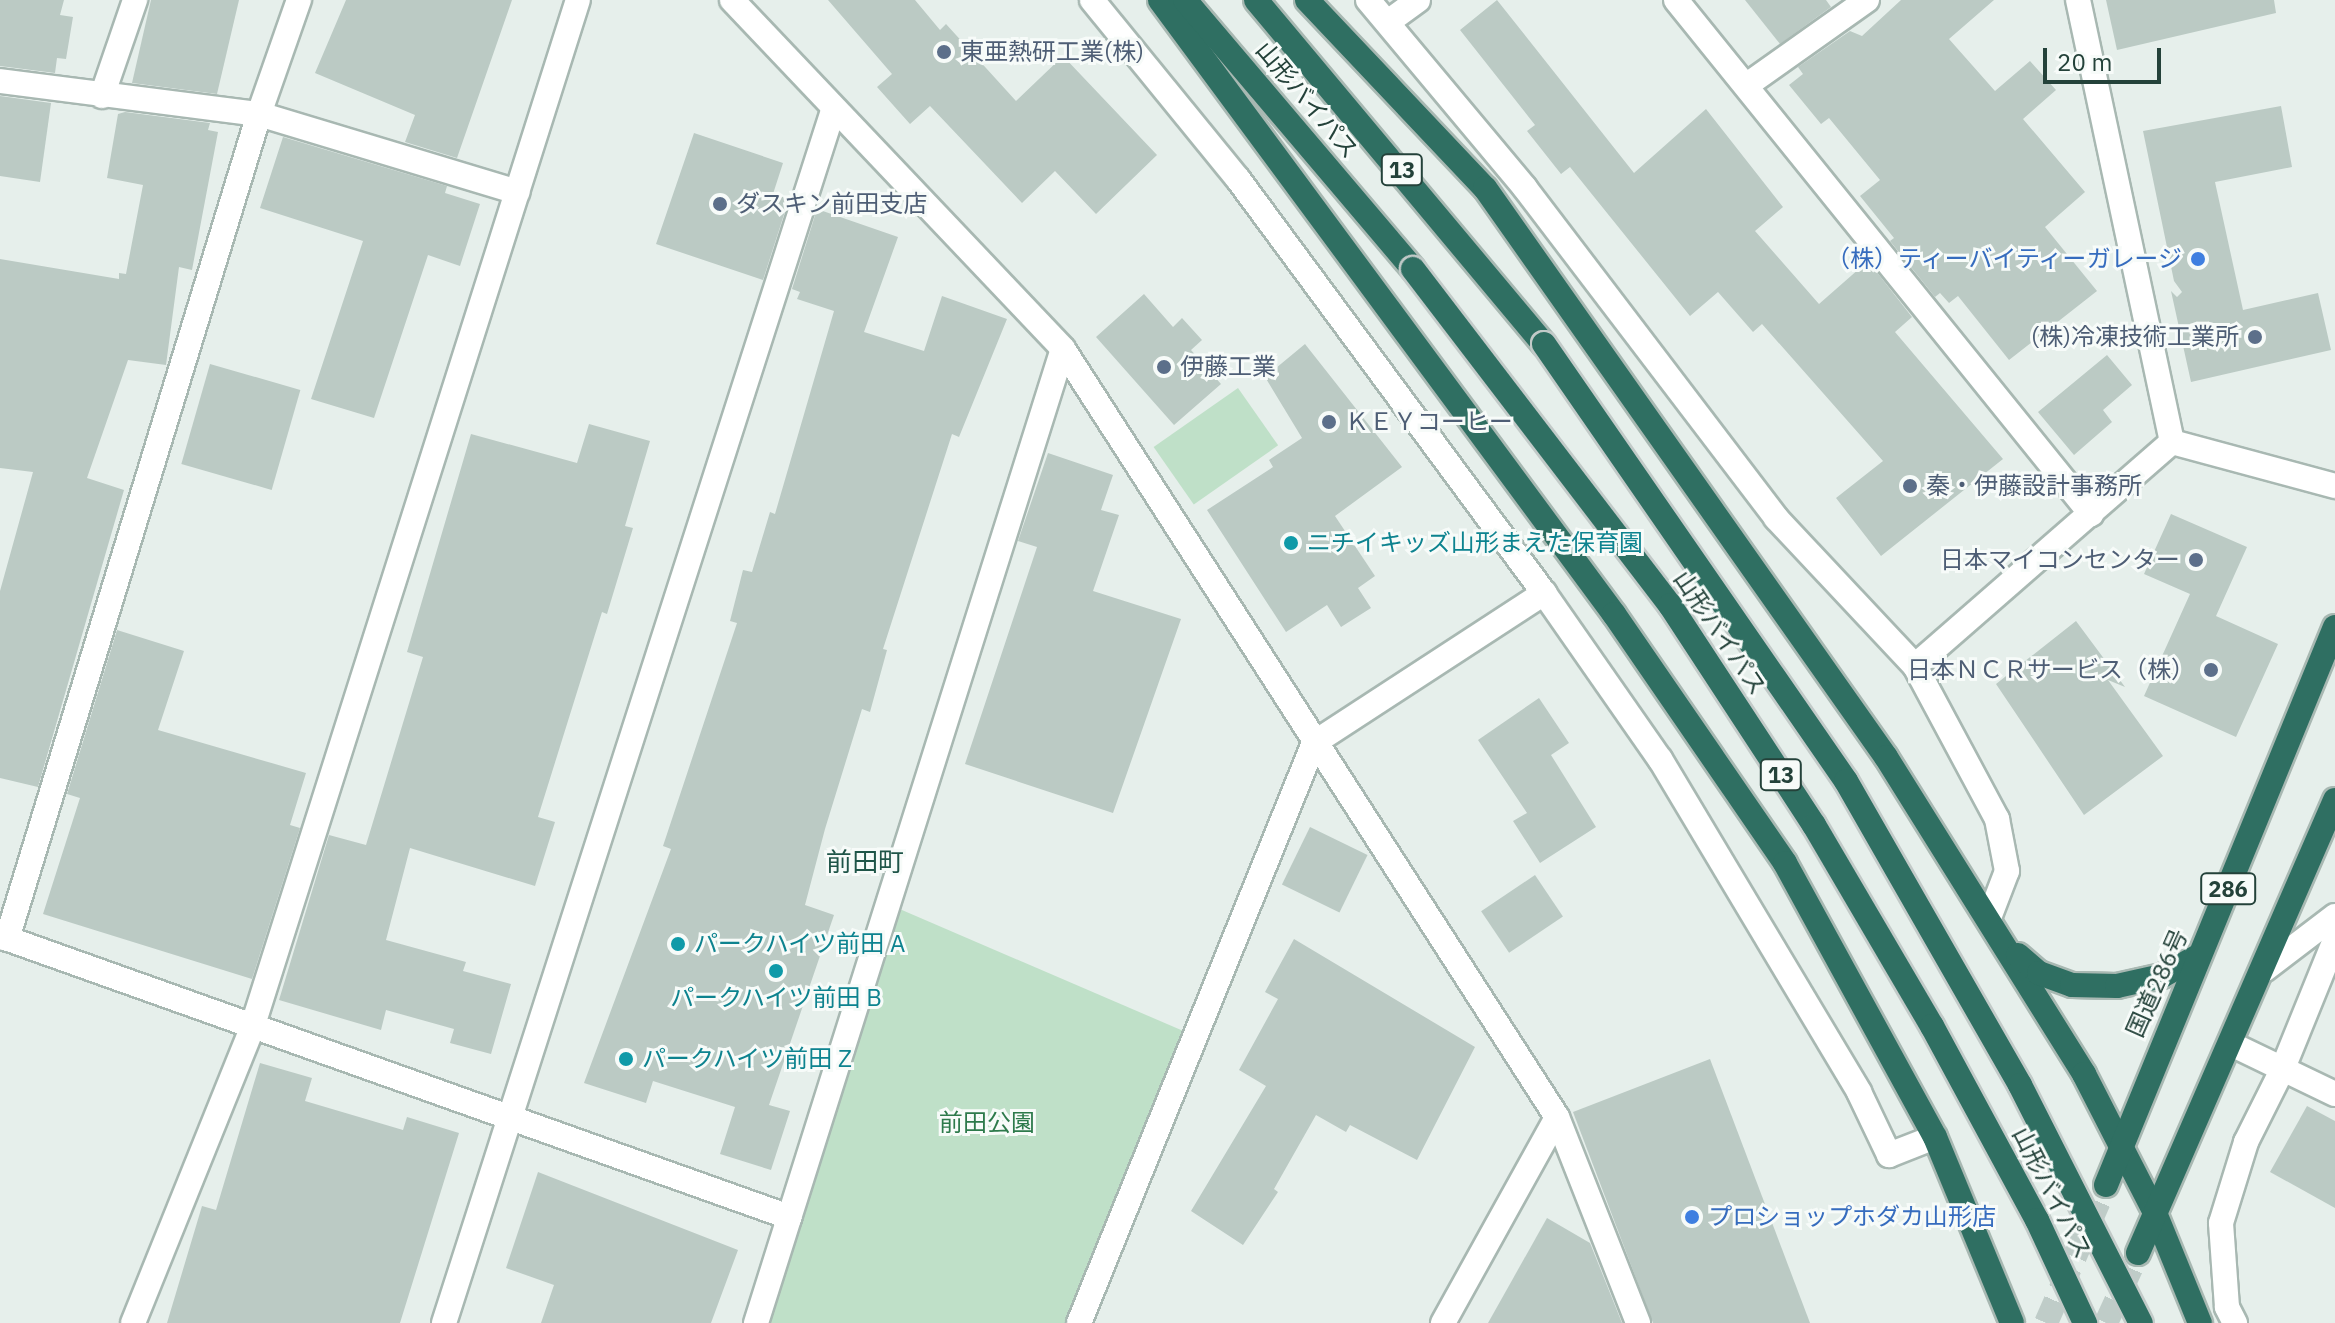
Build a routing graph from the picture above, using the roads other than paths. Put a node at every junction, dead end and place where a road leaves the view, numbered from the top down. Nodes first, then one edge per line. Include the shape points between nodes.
1 (135, 0) edge
2 (299, 0) edge
3 (578, 0) edge
4 (732, 0) edge
5 (1092, 0) edge
6 (1160, 0) edge
7 (1185, 0) edge
8 (1256, 0) edge
9 (1307, 0) edge
10 (1368, 0) edge
11 (1418, 0) edge
12 (1676, 0) edge
13 (1867, 0) edge
14 (2078, 0) edge
15 (1388, 22) junction
16 (0, 81) edge
17 (1747, 85) junction
18 (102, 96) junction
19 (833, 111) junction
20 (259, 114) junction
21 (518, 192) junction
22 (1063, 349) junction
23 (2172, 442) junction
24 (2335, 486) edge
25 (2091, 514) junction
26 (1544, 593) junction
27 (2335, 627) edge
28 (1915, 666) junction
29 (1314, 743) junction
30 (2335, 800) edge
31 (2335, 916) edge
32 (1989, 918) junction
33 (4, 937) edge
34 (2335, 940) edge
35 (2004, 943) junction
36 (2200, 955) junction
37 (2264, 970) junction
38 (252, 1028) junction
39 (2231, 1044) junction
40 (2283, 1068) junction
41 (2335, 1094) edge
42 (1557, 1117) junction
43 (507, 1119) junction
44 (1935, 1137) junction
45 (2121, 1151) junction
46 (2106, 1185) tunnel mouth
47 (2155, 1213) junction
48 (789, 1217) junction
49 (2138, 1253) tunnel mouth
50 (133, 1323) edge
51 (444, 1323) edge
52 (756, 1323) edge
53 (1079, 1323) edge
54 (1443, 1323) edge
55 (1638, 1323) edge
56 (2012, 1323) edge
57 (2085, 1323) edge
58 (2141, 1323) edge
59 (2200, 1323) edge
60 (2235, 1323) edge

1 - 18 street
2 - 20 street
3 - 21 street
4 - 19 street
5 - 26 street via 1238,179
6 - 44 highway via 1614,614 1776,850
7 - 57 highway, 山形バイパス / 13, bridge via 1413,269 1670,605 1814,825 1932,1026 2037,1220
8 - 58 highway, 山形バイパス / 13, bridge via 1544,344 1846,781 2020,1085
9 - 32 highway via 1485,188 1886,757
10 - 15 street
11 - 15 street
12 - 17 street
13 - 17 street
14 - 23 street
15 - 28 street via 1525,188 1776,518
16 - 18 street
17 - 25 street
18 - 20 street
19 - 22 street
19 - 43 street
20 - 21 street
20 - 33 street
21 - 38 street
22 - 29 street
22 - 48 street
23 - 24 street
23 - 25 street
25 - 28 street
26 - 29 street
26 - 44 street via 1660,759 1859,1092 1889,1155
27 - 36 highway, 国道286号 / 286
28 - 32 street via 1997,819 2007,871
29 - 42 street
29 - 53 street
30 - 37 highway, 286
31 - 37 street
32 - 35 highway
33 - 38 street
34 - 40 street
35 - 36 highway via 2039,973 2072,985 2117,986 2162,976
35 - 45 highway via 2084,1074
36 - 45 highway, 国道286号 / 286
37 - 39 highway, 286
38 - 43 street
38 - 50 street
39 - 40 street
39 - 47 highway, 286
40 - 41 street
40 - 60 street via 2246,1142 2221,1223 2227,1307
42 - 54 street
42 - 55 street
43 - 48 street
43 - 51 street
44 - 56 highway
45 - 46 highway, 国道286号 / 286
45 - 47 highway
47 - 49 highway, 286
47 - 59 highway
48 - 52 street

